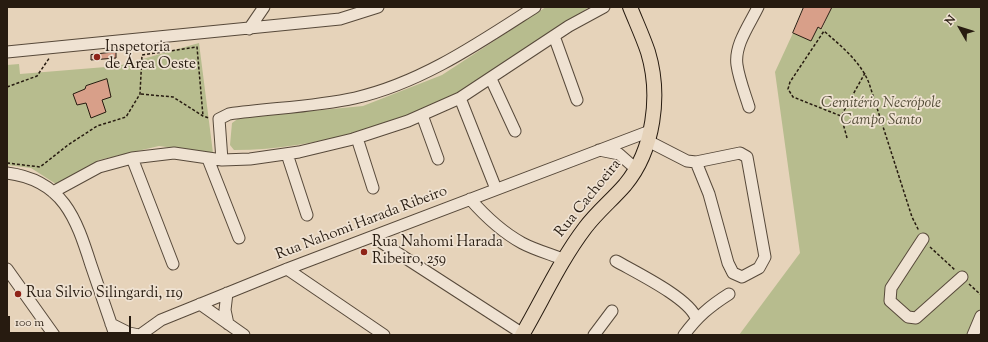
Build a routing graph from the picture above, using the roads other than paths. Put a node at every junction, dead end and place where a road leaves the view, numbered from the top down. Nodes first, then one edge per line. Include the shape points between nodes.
1 (264, 7) edge
2 (378, 7) edge
3 (536, 7) edge
4 (604, 7) edge
5 (630, 7) edge
6 (758, 7) edge
7 (249, 29) junction
8 (554, 36) junction
9 (7, 52) edge
10 (491, 79) junction
11 (460, 98) junction
12 (577, 100) dead end
13 (749, 107) dead end
14 (422, 115) junction
15 (514, 131) dead end
16 (649, 136) junction
17 (357, 138) junction
18 (598, 150) junction
19 (287, 154) junction
20 (132, 158) junction
21 (208, 159) junction
22 (438, 159) dead end
23 (222, 160) junction
24 (696, 162) junction
25 (636, 169) junction
26 (7, 173) edge
27 (373, 188) dead end
28 (496, 189) junction
29 (53, 192) junction
30 (470, 199) junction
31 (307, 215) dead end
32 (374, 237) junction
33 (239, 238) dead end
34 (923, 239) road end
35 (564, 258) junction
36 (616, 261) dead end
37 (173, 264) dead end
38 (7, 269) edge
39 (286, 269) junction
40 (962, 277) road end
41 (226, 293) junction
42 (729, 294) dead end
43 (200, 304) junction
44 (612, 311) dead end
45 (981, 316) edge
46 (696, 318) junction
47 (111, 324) junction
48 (228, 324) junction
49 (54, 335) edge
50 (115, 335) edge
51 (140, 335) edge
52 (244, 335) edge
53 (384, 335) edge
54 (523, 335) edge
55 (594, 335) edge
56 (684, 335) edge
57 (973, 335) edge

1 - 7 street
2 - 7 street via 340,19
3 - 23 street via 475,46 402,84 355,98 319,105 229,114 219,120
4 - 8 street
5 - 16 main road, Rua Cachoeira via 648,53 654,81 654,104
6 - 13 street via 737,54 737,65
7 - 9 street
8 - 10 street
8 - 12 street
10 - 11 street
10 - 15 street
11 - 14 street
11 - 28 street
14 - 17 street
14 - 22 street
16 - 18 street, Rua Nahomi Harada Ribeiro
16 - 24 street via 687,161
16 - 25 main road, Rua Cachoeira
17 - 19 street
17 - 27 street
18 - 25 street via 619,154
18 - 28 street, Rua Nahomi Harada Ribeiro
19 - 23 street via 250,160
19 - 31 street
20 - 21 street via 174,153
20 - 29 street via 99,167
20 - 37 street
21 - 23 street
21 - 33 street
24 - 24 street via 734,153 748,157 765,258 759,268 742,277 733,273 728,263 709,194
25 - 35 main road, Rua Cachoeira via 625,186 586,226
26 - 29 street via 25,175
28 - 30 street, Rua Nahomi Harada Ribeiro
29 - 47 street via 67,206 77,223
30 - 32 street, Rua Nahomi Harada Ribeiro
30 - 35 street via 504,232 523,244
32 - 39 street, Rua Nahomi Harada Ribeiro
32 - 54 street
34 - 40 street via 891,288 890,301 908,317 916,318
35 - 54 main road, Rua Cachoeira
36 - 46 street via 659,285 684,303 694,312
38 - 49 street
39 - 41 street, Rua Nahomi Harada Ribeiro
39 - 53 street
41 - 43 street, Rua Nahomi Harada Ribeiro
41 - 48 street via 225,310
42 - 46 street
43 - 48 street
43 - 51 street, Rua Nahomi Harada Ribeiro via 161,320
44 - 55 street
45 - 57 street
46 - 56 street
47 - 50 street
47 - 51 street via 129,333
48 - 52 street

